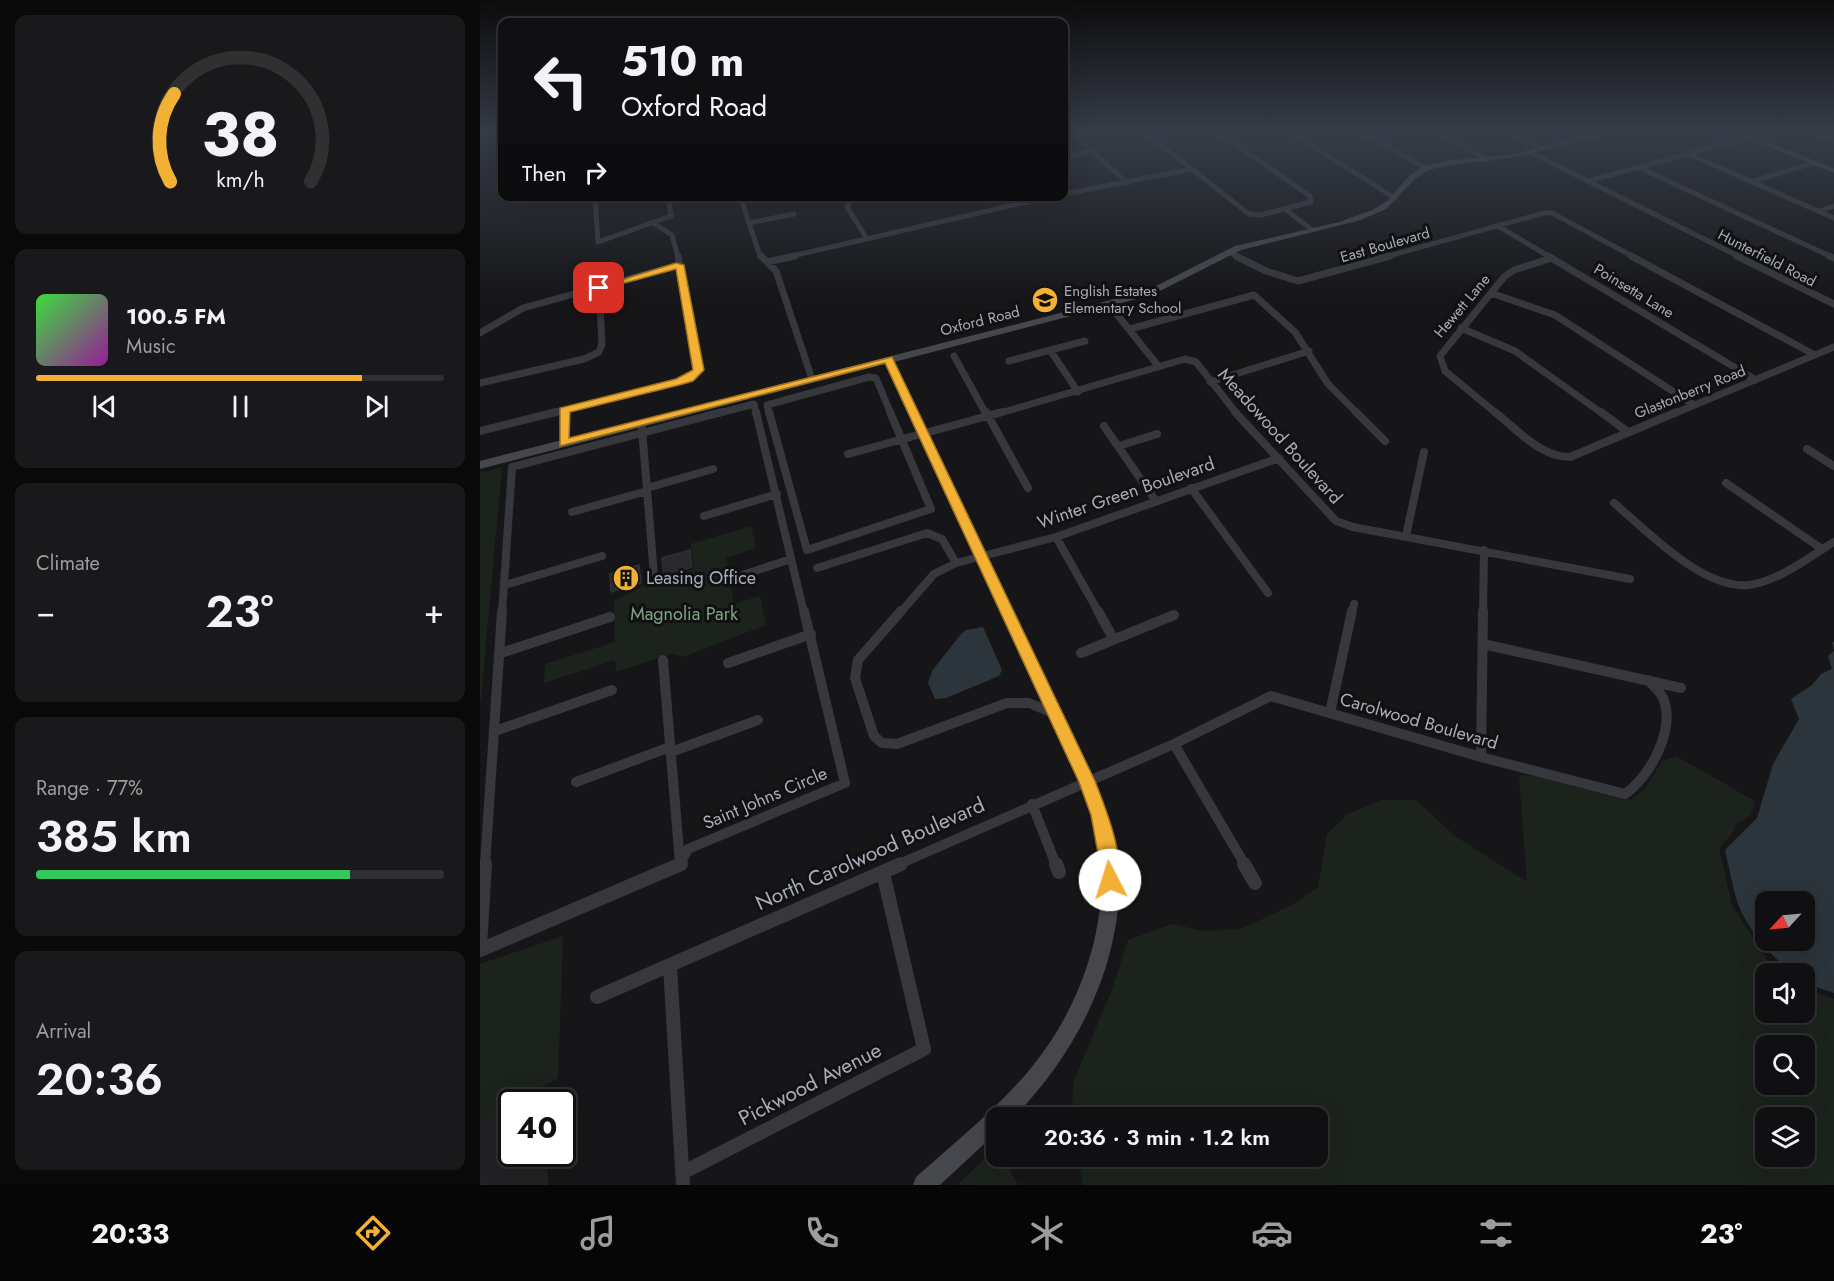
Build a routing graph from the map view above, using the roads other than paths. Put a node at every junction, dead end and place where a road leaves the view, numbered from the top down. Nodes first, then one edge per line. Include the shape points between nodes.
1 (1096, 188) edge
2 (1216, 188) edge
3 (1297, 188) edge
4 (1380, 188) edge
5 (1402, 188) edge
6 (1603, 188) edge
7 (1684, 188) edge
8 (1765, 188) edge
9 (1068, 193) edge
10 (1395, 198) junction
11 (595, 201) edge
12 (668, 201) edge
13 (742, 201) edge
14 (851, 201) edge
15 (1031, 201) edge
16 (1834, 206) edge
17 (1285, 209) junction
18 (1819, 211) junction
19 (794, 214) dead end
20 (1834, 218) edge
21 (653, 223) junction
22 (750, 223) junction
23 (1498, 226) junction
24 (1311, 229) junction
25 (867, 239) junction
26 (1229, 252) junction
27 (1552, 258) junction
28 (1834, 258) edge
29 (767, 262) junction
30 (679, 265) junction
31 (599, 288) junction
32 (1491, 293) junction
33 (1834, 304) edge
34 (1115, 312) dead end
35 (1461, 328) junction
36 (1130, 329) junction
37 (480, 333) edge
38 (1085, 341) dead end
39 (1834, 347) edge
40 (1050, 350) junction
41 (1309, 351) junction
42 (1815, 355) junction
43 (954, 356) dead end
44 (888, 360) junction
45 (1009, 361) dead end
46 (1159, 367) junction
47 (812, 379) junction
48 (1756, 380) junction
49 (1210, 382) junction
50 (480, 383) edge
51 (1078, 392) junction
52 (753, 400) junction
53 (1694, 405) junction
54 (564, 410) junction
55 (986, 414) junction
56 (1104, 426) dead end
57 (642, 429) junction
58 (480, 431) edge
59 (1628, 432) junction
60 (923, 433) junction
61 (1157, 434) dead end
62 (902, 438) junction
63 (1384, 441) dead end
64 (564, 443) junction
65 (1119, 446) junction
66 (1807, 449) dead end
67 (1424, 453) dead end
68 (848, 454) dead end
69 (1556, 457) joint
70 (1279, 458) junction
71 (513, 462) junction
72 (480, 465) edge
73 (1834, 466) edge
74 (713, 469) dead end
75 (1726, 483) dead end
76 (1028, 488) dead end
77 (1191, 488) junction
78 (647, 489) junction
79 (777, 494) junction
80 (1155, 500) junction
81 (1614, 503) dead end
82 (573, 512) dead end
83 (704, 516) dead end
84 (1406, 536) junction
85 (1056, 537) junction
86 (1834, 542) edge
87 (1822, 549) junction
88 (1484, 550) junction
89 (981, 555) junction
90 (602, 556) dead end
91 (791, 559) junction
92 (956, 563) junction
93 (817, 568) dead end
94 (654, 575) dead end
95 (736, 577) dead end
96 (1630, 579) dead end
97 (505, 585) junction
98 (1268, 593) dead end
99 (1354, 604) dead end
100 (1174, 615) dead end
101 (609, 617) dead end
102 (811, 634) junction
103 (1113, 638) junction
104 (1484, 644) junction
105 (501, 653) junction
106 (1081, 653) dead end
107 (663, 660) dead end
108 (728, 663) dead end
109 (1648, 680) junction
110 (1681, 688) dead end
111 (612, 690) dead end
112 (1330, 713) junction
113 (1058, 715) junction
114 (758, 720) dead end
115 (495, 731) junction
116 (1174, 744) junction
117 (671, 750) junction
118 (1481, 757) junction
119 (1087, 781) junction
120 (576, 782) dead end
121 (1032, 804) junction
122 (680, 866) junction
123 (1059, 872) dead end
124 (883, 873) junction
125 (1255, 882) dead end
126 (480, 948) edge
127 (670, 966) junction
128 (597, 997) dead end
129 (1006, 1107) edge
130 (986, 1127) edge
131 (682, 1179) edge
132 (924, 1185) edge

1 - 9 street
2 - 17 street via 1249,213 1261,215
3 - 17 street via 1312,199
4 - 10 street
5 - 10 street, Oxford Road
6 - 33 street, Hunterfield Road
7 - 28 street
8 - 18 street
10 - 24 street, Oxford Road via 1375,212
11 - 21 street via 597,242
12 - 21 street via 670,216
13 - 22 street
14 - 25 street via 848,207
15 - 25 street
16 - 18 street
17 - 24 street
18 - 20 street
19 - 22 street
21 - 30 street via 672,235
22 - 29 street via 759,254
23 - 26 street, East Boulevard via 1298,281 1266,271
23 - 27 street, Poinsetta Lane
23 - 42 street, East Boulevard via 1552,213
24 - 26 street, Oxford Road
25 - 29 street
26 - 44 street, Oxford Road via 1155,291
27 - 32 street, Hewett Lane via 1514,270
27 - 48 street, Poinsetta Lane
29 - 47 street via 776,271
30 - 31 street
30 - 54 street via 699,365 695,375
31 - 37 street via 523,308
31 - 50 street via 599,352
32 - 35 street, Hewett Lane
32 - 53 street via 1555,315
34 - 36 street
35 - 59 street via 1515,351
35 - 69 street, Hewett Lane via 1440,356 1445,371
36 - 41 street via 1254,296 1295,332
36 - 46 street
38 - 40 street
39 - 42 street, Glastonberry Road
40 - 45 street
40 - 51 street
41 - 49 street
41 - 63 street via 1328,384
42 - 48 street, Glastonberry Road
43 - 55 street
44 - 47 street, Oxford Road
44 - 60 street
46 - 49 street, Meadowood Boulevard via 1185,359 1196,362
46 - 51 street, Meadowood Boulevard
47 - 52 street, Oxford Road
48 - 53 street, Glastonberry Road
49 - 70 street, Meadowood Boulevard
51 - 55 street, Meadowood Boulevard
52 - 57 street, Oxford Road
52 - 79 street, Saint Johns Circle
53 - 59 street, Glastonberry Road
54 - 58 street
54 - 64 street
55 - 60 street, Meadowood Boulevard
55 - 76 street
56 - 65 street
57 - 64 street, Oxford Road
57 - 71 street
57 - 78 street
59 - 69 street, Glastonberry Road via 1570,457
60 - 62 street, Meadowood Boulevard
60 - 89 street
61 - 65 street
62 - 62 street via 876,378 872,377 767,405 804,547 812,550 932,509
62 - 68 street, Meadowood Boulevard
64 - 71 street, Oxford Road
65 - 80 street
66 - 73 street
67 - 84 street
70 - 77 street, Winter Green Boulevard
70 - 84 street, Meadowood Boulevard via 1336,521
71 - 72 street, Oxford Road
71 - 97 street, Saint Johns Circle
74 - 78 street
75 - 87 street
77 - 80 street, Winter Green Boulevard
77 - 98 street
78 - 82 street
78 - 94 street
79 - 83 street
79 - 91 street, Saint Johns Circle
80 - 85 street, Winter Green Boulevard
81 - 87 street via 1702,572 1730,584 1747,586 1761,582
84 - 88 street, Meadowood Boulevard
85 - 89 street, Winter Green Boulevard
85 - 103 street
86 - 87 street
88 - 96 street, Meadowood Boulevard
88 - 104 street
89 - 92 street, Winter Green Boulevard
89 - 113 street
90 - 97 street
91 - 95 street
91 - 102 street, Saint Johns Circle
92 - 93 street via 942,539 927,533
92 - 113 street, Winter Green Boulevard via 934,574 858,660 855,678 874,736 882,743 897,744 1007,703 1029,703
97 - 105 street, Saint Johns Circle
99 - 112 street
100 - 103 street
101 - 105 street
102 - 108 street
102 - 122 street, Saint Johns Circle via 845,783 688,849
103 - 106 street
104 - 109 street
104 - 118 street
105 - 115 street, Saint Johns Circle
107 - 117 street
109 - 110 street
109 - 118 street, Carolwood Boulevard via 1663,698 1664,727 1655,758 1630,792 1625,794
111 - 115 street
112 - 116 street, Carolwood Boulevard via 1270,696
112 - 118 street, Carolwood Boulevard
113 - 119 street
114 - 117 street
115 - 126 street, Saint Johns Circle
116 - 119 street, Carolwood Boulevard
116 - 125 street
117 - 120 street
117 - 122 street
119 - 121 street, North Carolwood Boulevard
119 - 129 street via 1110,860 1111,900 1102,941 1073,1022 1049,1062
121 - 123 street
121 - 124 street, North Carolwood Boulevard
122 - 126 street, Saint Johns Circle
124 - 127 street, North Carolwood Boulevard
124 - 131 street, Pickwood Avenue via 924,1049
127 - 128 street, North Carolwood Boulevard
127 - 131 street
130 - 132 street

